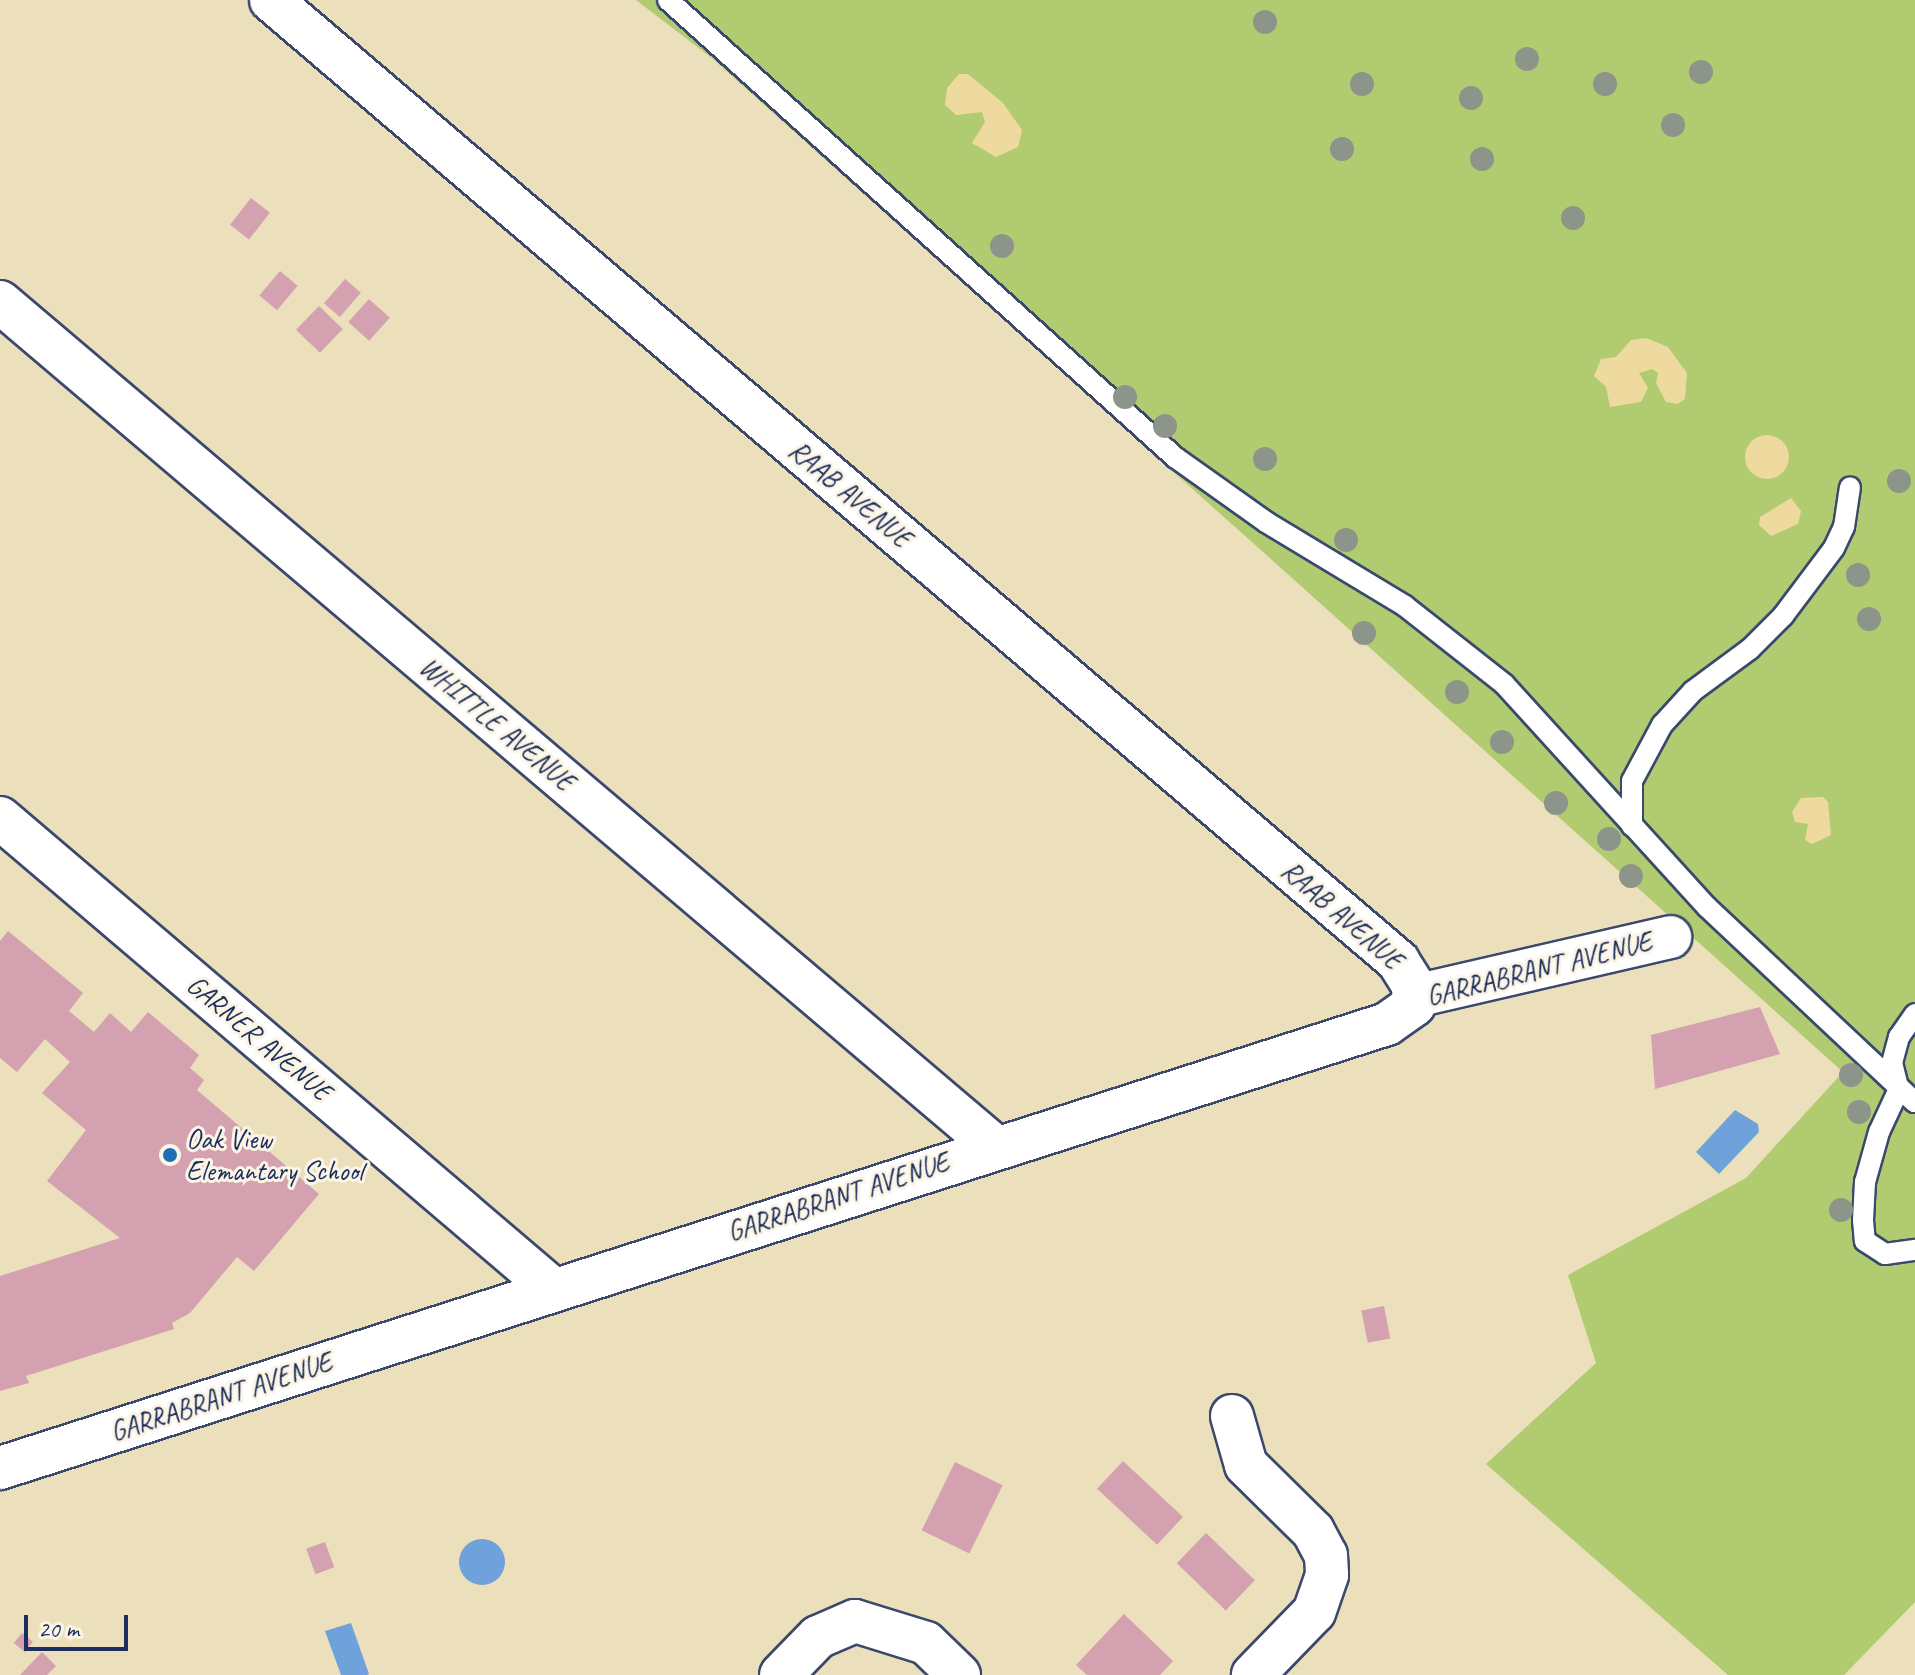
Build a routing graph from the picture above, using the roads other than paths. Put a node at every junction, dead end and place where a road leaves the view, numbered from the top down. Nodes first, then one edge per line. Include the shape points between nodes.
1 (271, 0) edge
2 (668, 0) edge
3 (0, 302) edge
4 (1850, 487) dead end
5 (0, 818) edge
6 (1632, 826) junction
7 (1670, 937) dead end
8 (1415, 996) junction
9 (1915, 1014) edge
10 (1909, 1098) edge
11 (994, 1146) junction
12 (1915, 1250) edge
13 (554, 1290) junction
14 (1232, 1416) dead end
15 (0, 1468) edge
16 (781, 1675) edge
17 (959, 1675) edge
18 (1253, 1675) edge

1 - 8 street, RAAB AVENUE via 1398,961
2 - 6 lane via 1176,458 1266,522 1405,606 1504,684
3 - 11 street, WHITTLE AVENUE
4 - 6 lane via 1849,508 1834,548 1783,616 1750,649 1693,691 1662,725 1632,781
5 - 13 street, GARNER AVENUE
6 - 10 lane via 1707,907
7 - 8 street, GARRABRANT AVENUE
8 - 11 street, GARRABRANT AVENUE via 1410,1011 1387,1024
9 - 10 lane via 1899,1037 1892,1063 1896,1085
10 - 12 lane via 1879,1132 1865,1182 1863,1220 1865,1241 1885,1254
11 - 13 street, GARRABRANT AVENUE
13 - 15 street, GARRABRANT AVENUE
14 - 18 street via 1246,1465 1313,1531 1326,1555 1327,1575 1314,1612
16 - 17 street via 818,1637 855,1621 926,1643

